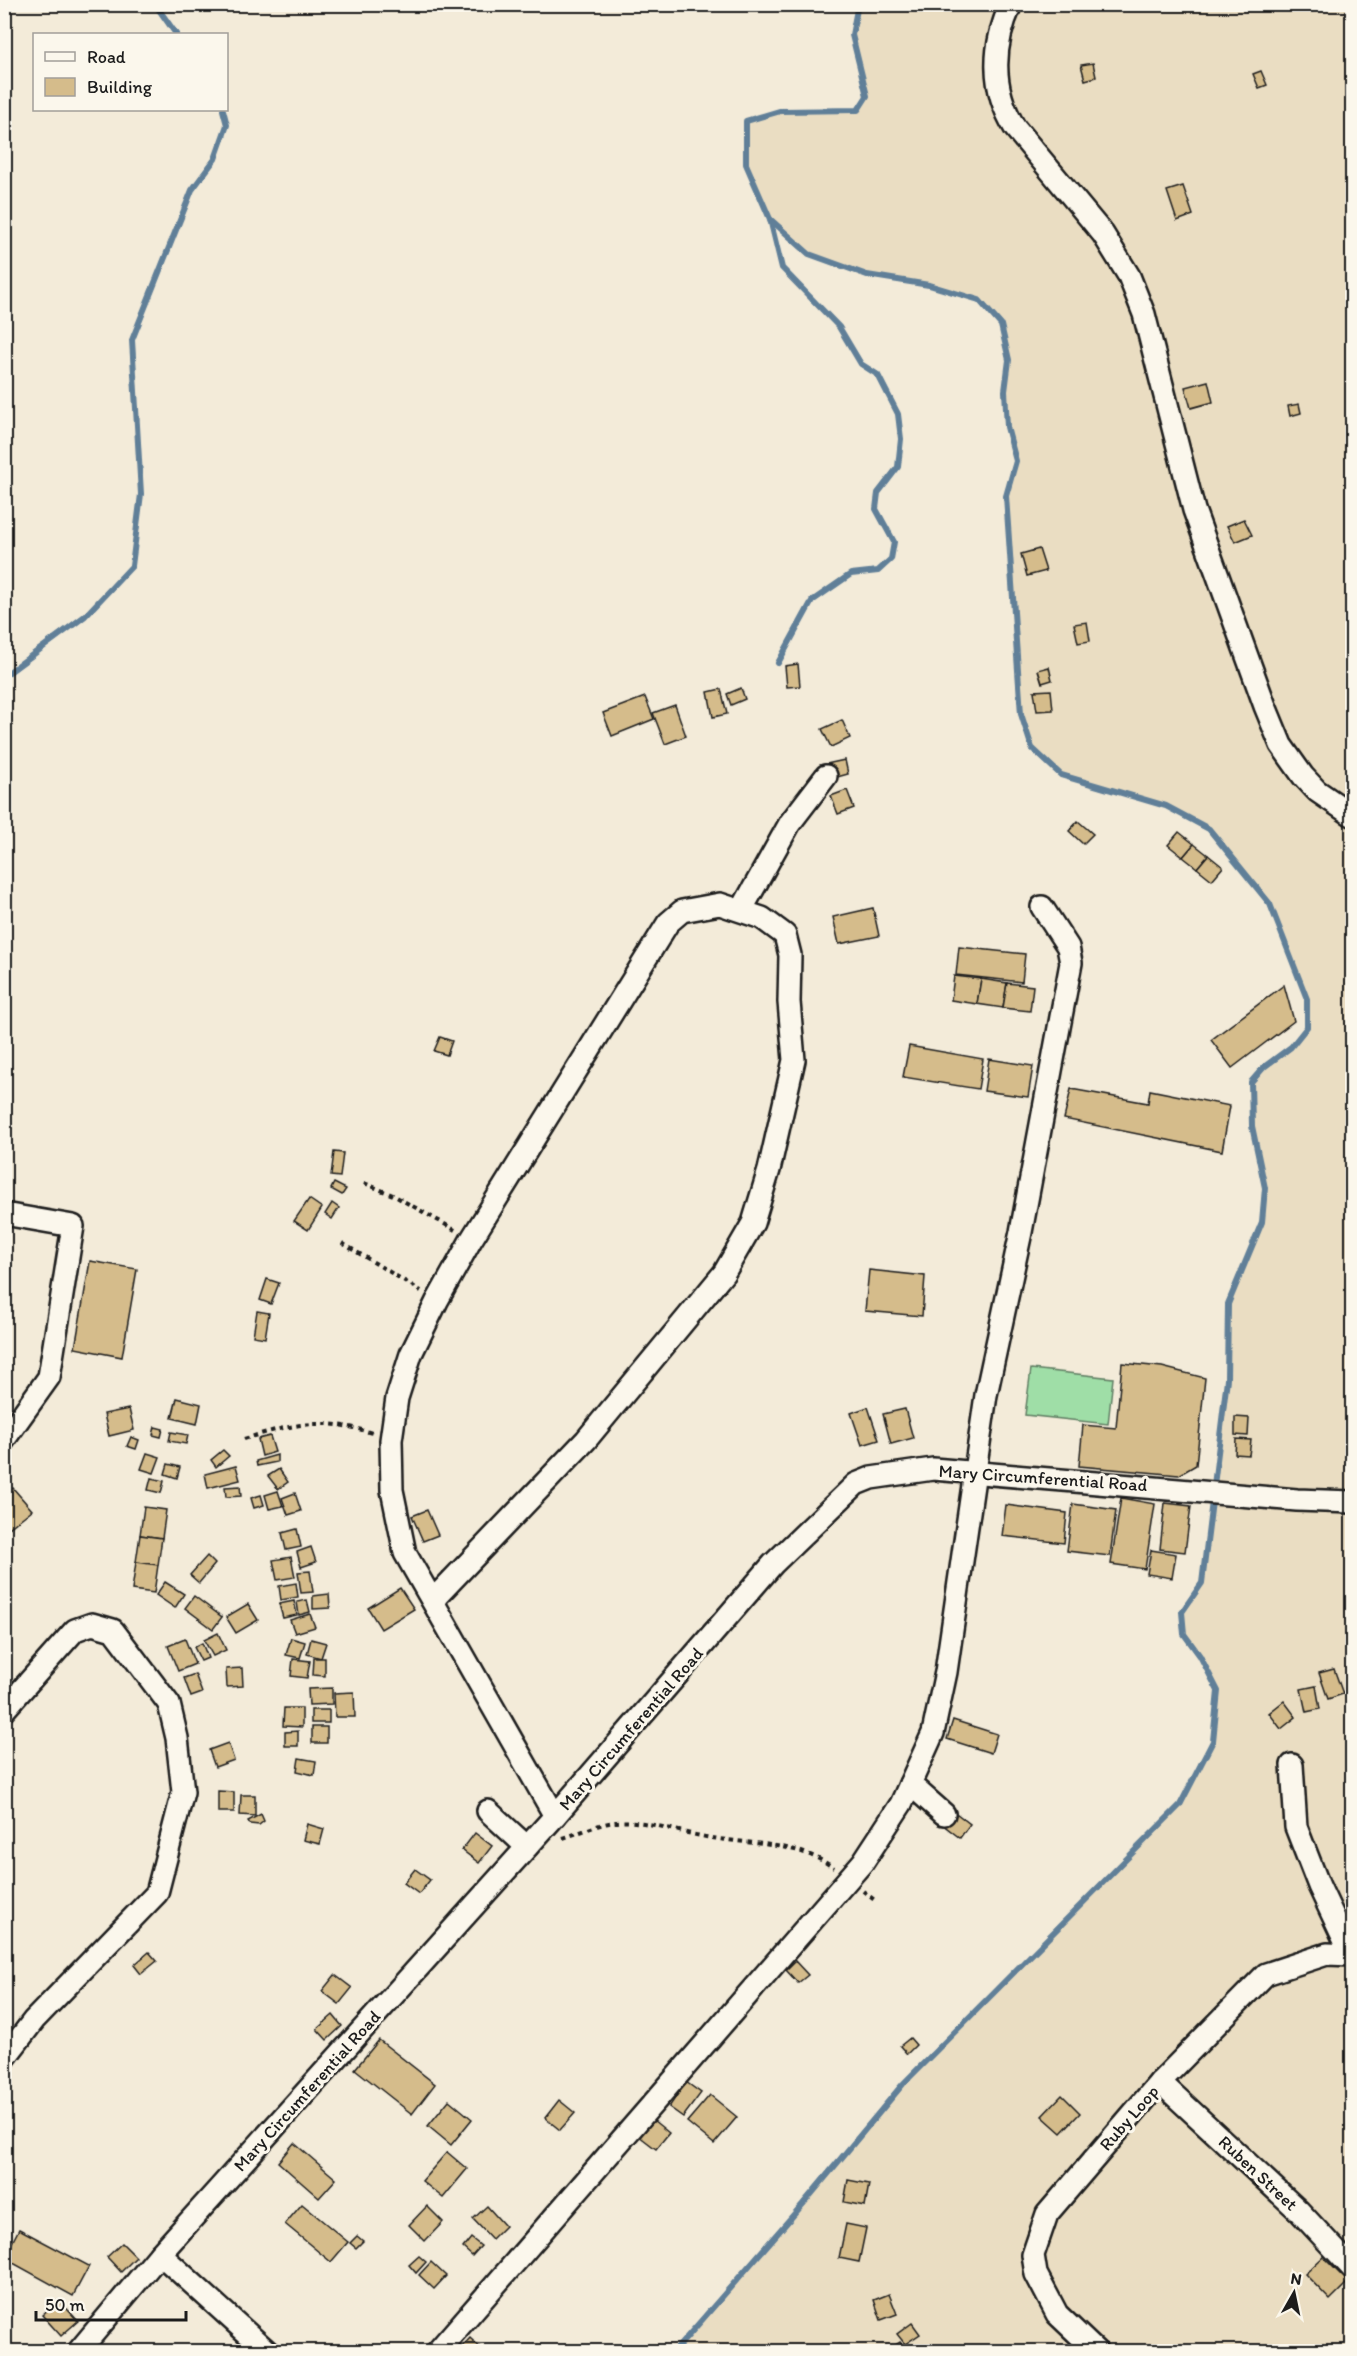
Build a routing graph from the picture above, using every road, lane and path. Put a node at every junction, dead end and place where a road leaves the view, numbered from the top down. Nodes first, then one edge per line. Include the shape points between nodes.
1 (1011, 4) edge
2 (826, 776) dead end
3 (1353, 815) edge
4 (1042, 907) dead end
5 (742, 909) junction
6 (364, 1183) dead end
7 (4, 1214) edge
8 (471, 1240) junction
9 (342, 1243) dead end
10 (437, 1301) junction
11 (244, 1438) dead end
12 (4, 1440) edge
13 (391, 1440) junction
14 (975, 1471) junction
15 (1353, 1502) edge
16 (433, 1600) junction
17 (4, 1710) edge
18 (1292, 1765) dead end
19 (910, 1784) junction
20 (488, 1811) dead end
21 (944, 1814) dead end
22 (555, 1816) junction
23 (533, 1840) junction
24 (849, 1879) junction
25 (1352, 1955) edge
26 (4, 2059) edge
27 (1160, 2082) junction
28 (160, 2254) junction
29 (1353, 2268) edge
30 (78, 2352) edge
31 (268, 2352) edge
32 (437, 2352) edge
33 (1097, 2352) edge

1 - 3 street via 998,44 999,97 1015,128 1103,234 1129,276 1144,314 1194,510 1281,745 1317,792
2 - 5 street via 790,823
4 - 14 street via 1068,947 1071,963 986,1395
5 - 8 street via 720,904 682,911 668,923
5 - 16 street via 785,935 790,955 794,1060 753,1223 724,1272 586,1440
6 - 8 path via 393,1195
7 - 12 street via 73,1226 49,1377
8 - 10 street
9 - 10 path
10 - 13 street via 411,1354
11 - 13 path via 288,1425 329,1422
13 - 16 street via 392,1490 405,1553
14 - 15 street, Mary Circumferential Road
14 - 19 street via 946,1672 933,1733
14 - 22 street, Mary Circumferential Road via 933,1469 871,1478 844,1493 773,1564
16 - 22 street
17 - 26 street via 75,1630 92,1624 113,1630 169,1704 183,1792 157,1893 34,2020
18 - 25 street via 1296,1827
19 - 21 street
19 - 24 street via 901,1804
20 - 23 street
22 - 23 street, Mary Circumferential Road
23 - 24 path via 558,1839 605,1823 632,1822 799,1851 816,1857
23 - 28 street, Mary Circumferential Road
24 - 32 street
25 - 27 street, Ruby Loop via 1327,1954 1266,1974
27 - 29 street, Ruben Street via 1299,2211
27 - 33 street, Ruby Loop via 1047,2214 1033,2255 1036,2274 1056,2314
28 - 30 street, Mary Circumferential Road
28 - 31 street

